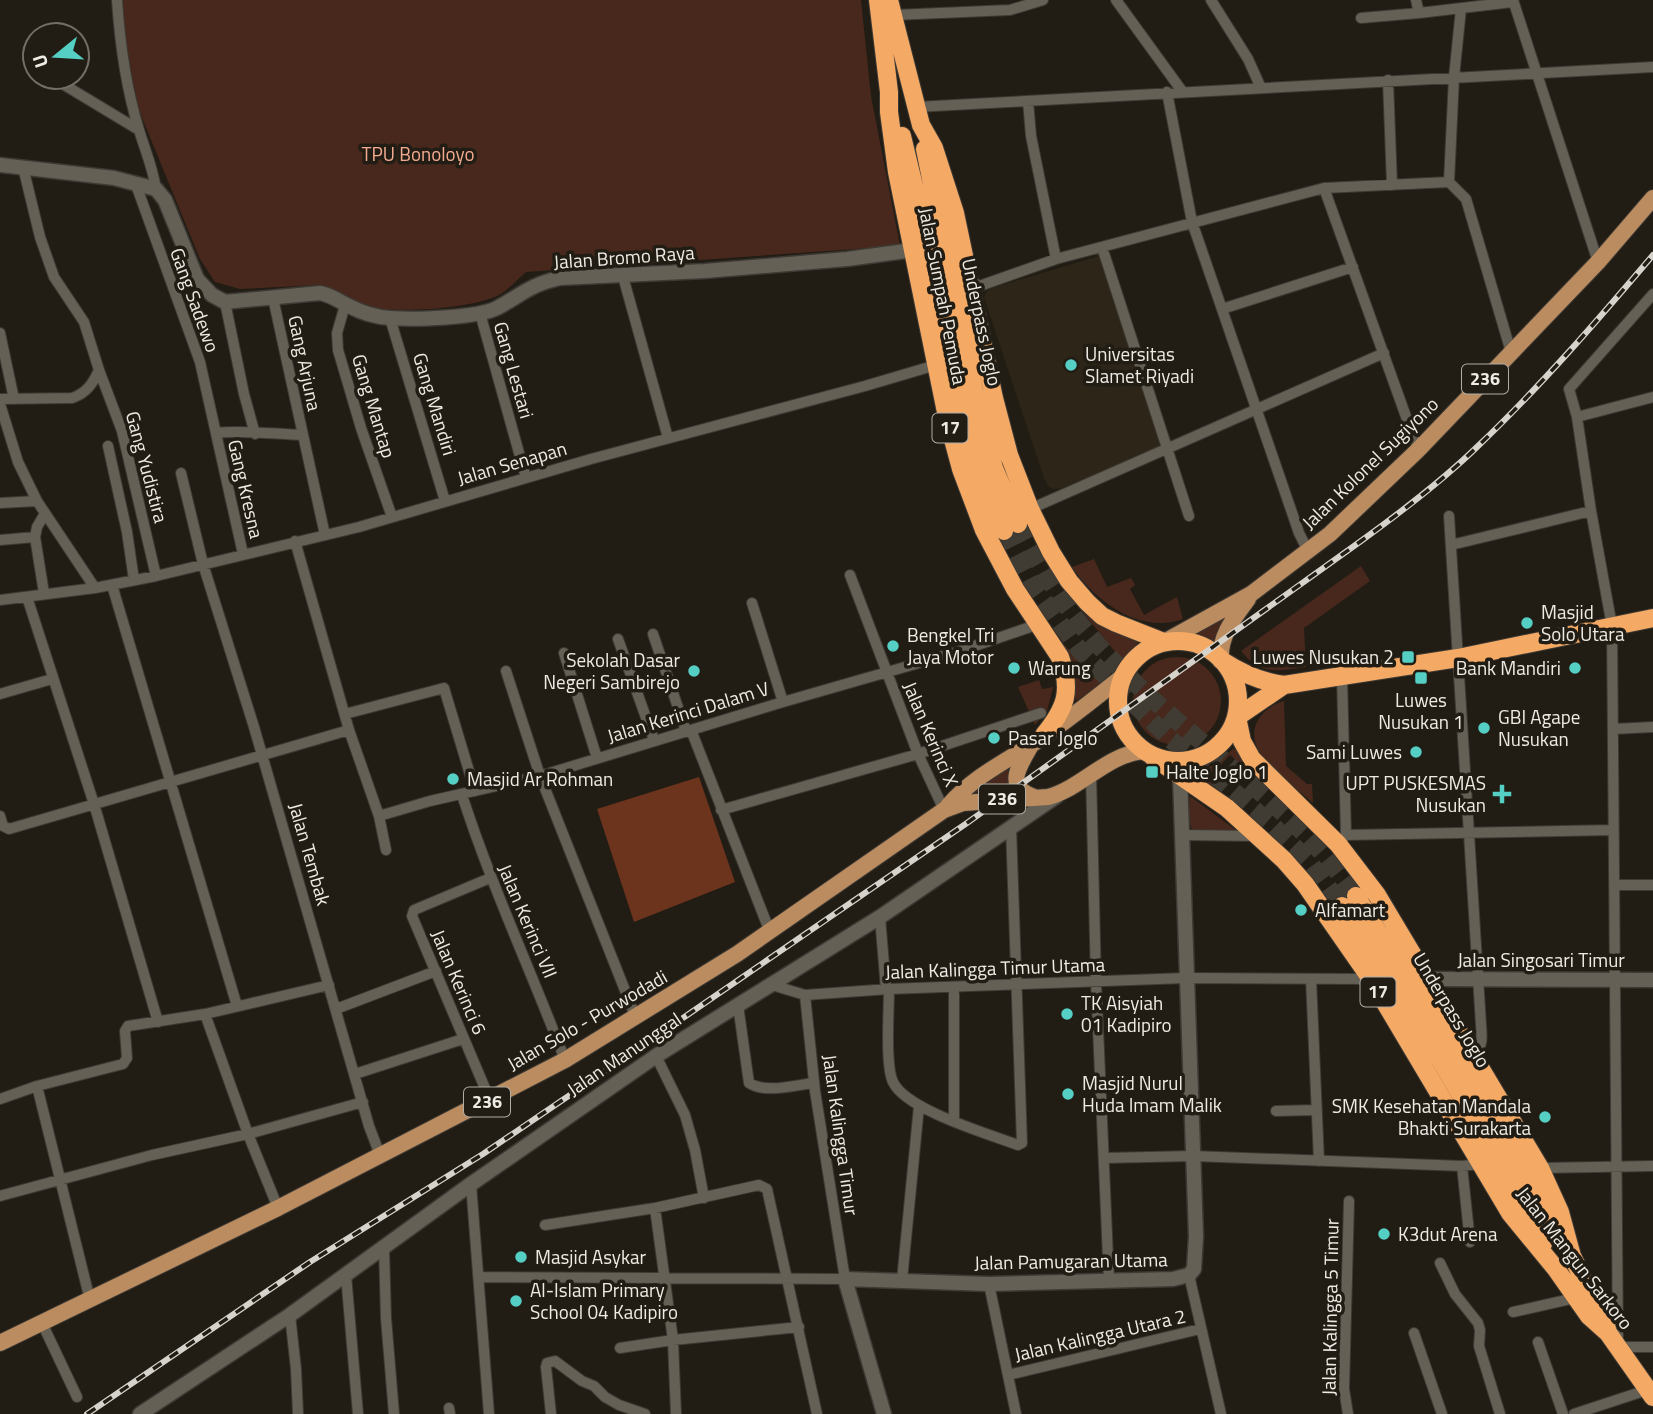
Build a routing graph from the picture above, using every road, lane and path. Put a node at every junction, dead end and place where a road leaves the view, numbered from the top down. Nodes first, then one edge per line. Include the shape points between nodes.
1 (117, 0) edge
2 (878, 0) edge
3 (1043, 0) edge
4 (1116, 0) edge
5 (1211, 0) edge
6 (1416, 0) edge
7 (1513, 1) edge
8 (892, 8) edge
9 (1461, 9) junction
10 (1419, 13) junction
11 (1361, 18) dead end
12 (1653, 67) edge
13 (1538, 74) junction
14 (1454, 77) junction
15 (1388, 80) junction
16 (1261, 88) junction
17 (74, 91) edge
18 (1182, 91) junction
19 (889, 92) junction
20 (1167, 92) junction
21 (1028, 100) junction
22 (916, 107) junction
23 (920, 125) junction
24 (139, 130) junction
25 (0, 165) edge
26 (23, 167) junction
27 (135, 182) junction
28 (1450, 182) junction
29 (1392, 185) junction
30 (1324, 188) junction
31 (156, 189) junction
32 (1653, 198) edge
33 (1192, 222) junction
34 (1102, 247) junction
35 (913, 250) junction
36 (1056, 259) junction
37 (1598, 262) junction
38 (1353, 267) junction
39 (622, 273) junction
40 (971, 289) junction
41 (1653, 294) edge
42 (273, 298) junction
43 (225, 302) junction
44 (345, 305) junction
45 (1222, 309) junction
46 (480, 313) junction
47 (390, 318) junction
48 (0, 333) edge
49 (1511, 352) junction
50 (1384, 353) junction
51 (936, 365) junction
52 (99, 370) junction
53 (1653, 397) edge
54 (14, 399) junction
55 (0, 401) edge
56 (1257, 407) junction
57 (1577, 417) junction
58 (216, 433) junction
59 (255, 434) junction
60 (303, 435) junction
61 (668, 438) junction
62 (108, 446) dead end
63 (1168, 448) junction
64 (1418, 450) junction
65 (181, 473) dead end
66 (526, 478) junction
67 (445, 500) junction
68 (37, 501) junction
69 (0, 503) edge
70 (1030, 509) junction
71 (1591, 511) junction
72 (44, 515) junction
73 (1189, 516) dead end
74 (1449, 516) dead end
75 (393, 517) junction
76 (325, 535) junction
77 (35, 537) junction
78 (0, 540) edge
79 (295, 541) junction
80 (1451, 545) junction
81 (1308, 551) junction
82 (243, 554) junction
83 (203, 564) junction
84 (850, 575) dead end
85 (156, 576) junction
86 (134, 580) junction
87 (112, 585) junction
88 (95, 588) junction
89 (44, 593) junction
90 (1251, 594) junction
91 (27, 597) junction
92 (0, 600) edge
93 (752, 603) dead end
94 (1653, 618) edge
95 (1039, 624) junction
96 (1612, 626) junction
97 (653, 634) dead end
98 (618, 639) dead end
99 (1164, 642) junction
100 (564, 653) dead end
101 (1458, 658) junction
102 (1221, 660) junction
103 (506, 671) dead end
104 (886, 672) junction
105 (1123, 676) junction
106 (1342, 677) junction
107 (52, 679) junction
108 (1284, 685) junction
109 (0, 694) edge
110 (783, 702) junction
111 (1041, 713) dead end
112 (345, 714) junction
113 (1237, 717) junction
114 (1653, 727) edge
115 (1613, 729) junction
116 (349, 730) junction
117 (689, 730) junction
118 (654, 740) junction
119 (1037, 740) junction
120 (262, 754) junction
121 (918, 754) junction
122 (1148, 754) junction
123 (597, 758) junction
124 (1091, 774) junction
125 (540, 776) junction
126 (1180, 776) junction
127 (171, 782) junction
128 (475, 791) junction
129 (1061, 793) junction
130 (462, 795) junction
131 (1034, 797) junction
132 (94, 804) junction
133 (721, 810) junction
134 (944, 810) junction
135 (0, 816) edge
136 (379, 816) junction
137 (1011, 827) junction
138 (1613, 830) junction
139 (1469, 832) junction
140 (1181, 835) junction
141 (1259, 836) junction
142 (1342, 839) junction
143 (386, 850) dead end
144 (490, 878) junction
145 (1614, 885) junction
146 (1653, 885) edge
147 (880, 917) junction
148 (770, 932) junction
149 (436, 971) junction
150 (1186, 978) junction
151 (1311, 979) junction
152 (1371, 979) junction
153 (1429, 979) junction
154 (1479, 980) junction
155 (1614, 980) junction
156 (1653, 980) edge
157 (1096, 982) junction
158 (330, 985) junction
159 (772, 985) junction
160 (1016, 985) junction
161 (954, 987) junction
162 (888, 989) junction
163 (805, 995) junction
164 (738, 1005) junction
165 (237, 1006) junction
166 (337, 1009) junction
167 (205, 1014) junction
168 (636, 1018) junction
169 (158, 1021) junction
170 (463, 1039) junction
171 (1474, 1055) junction
172 (656, 1056) junction
173 (565, 1059) junction
174 (355, 1074) junction
175 (814, 1083) junction
176 (37, 1086) junction
177 (0, 1099) edge
178 (490, 1100) junction
179 (363, 1102) junction
180 (919, 1106) junction
181 (1316, 1110) junction
182 (1276, 1111) dead end
183 (954, 1120) junction
184 (248, 1134) junction
185 (380, 1155) junction
186 (1193, 1156) junction
187 (1104, 1158) junction
188 (1319, 1161) junction
189 (1480, 1164) junction
190 (1462, 1166) junction
191 (1615, 1166) junction
192 (1653, 1166) edge
193 (1540, 1168) junction
194 (60, 1180) junction
195 (471, 1184) junction
196 (0, 1196) edge
197 (704, 1198) junction
198 (1349, 1201) dead end
199 (278, 1208) junction
200 (654, 1208) junction
201 (545, 1225) dead end
202 (1471, 1242) dead end
203 (384, 1248) junction
204 (1572, 1256) junction
205 (1440, 1263) dead end
206 (1556, 1269) junction
207 (346, 1275) junction
208 (1189, 1275) junction
209 (479, 1277) junction
210 (663, 1278) junction
211 (789, 1278) junction
212 (845, 1279) junction
213 (902, 1280) junction
214 (1109, 1281) junction
215 (989, 1284) junction
216 (1574, 1298) junction
217 (90, 1300) junction
218 (1513, 1312) dead end
219 (290, 1315) junction
220 (42, 1323) junction
221 (799, 1327) junction
222 (1200, 1329) junction
223 (1414, 1333) dead end
224 (673, 1340) junction
225 (1613, 1340) junction
226 (0, 1342) edge
227 (1538, 1342) dead end
228 (1653, 1347) edge
229 (620, 1348) dead end
230 (1007, 1376) junction
231 (1650, 1394) edge
232 (77, 1397) dead end
233 (140, 1414) edge
234 (298, 1414) edge
235 (358, 1414) edge
236 (394, 1414) edge
237 (489, 1414) edge
238 (551, 1414) edge
239 (645, 1414) edge
240 (676, 1414) edge
241 (817, 1414) edge
242 (884, 1414) edge
243 (1016, 1414) edge
244 (1221, 1414) edge
245 (1348, 1414) edge
246 (1442, 1414) edge
247 (1500, 1414) edge
248 (1563, 1414) edge
249 (1574, 1414) edge

1 - 24 street via 124,73
2 - 19 highway, Jalan Sumpah Pemuda / 17
3 - 8 street via 1010,10
4 - 18 street
5 - 16 street
6 - 10 street
7 - 9 street
7 - 13 street
8 - 22 highway, Jalan Sumpah Pemuda
9 - 10 street
9 - 14 street
10 - 11 street
12 - 13 street
13 - 14 street
13 - 37 street
14 - 15 street
14 - 28 street
15 - 16 street
15 - 29 street
16 - 18 street
17 - 24 street
18 - 20 street
19 - 23 highway, Underpass Joglo via 913,176 975,457 1010,527 974,391
19 - 35 highway, Jalan Sumpah Pemuda / 17 via 897,172
20 - 21 street
20 - 33 street
21 - 22 street
21 - 36 street
22 - 23 highway, Jalan Sumpah Pemuda
23 - 40 highway, Jalan Sumpah Pemuda via 942,168
24 - 31 street
25 - 26 street
26 - 27 street
26 - 52 street, Gang Yudistira via 54,277 84,322
27 - 31 street
27 - 58 street, Gang Sadewo via 200,362
28 - 29 street
28 - 49 street via 1466,199
29 - 30 street
30 - 33 street
30 - 38 street
31 - 43 street via 165,200 197,279
32 - 37 main road, Jalan Kolonel Sugiyono / 236
33 - 34 street
33 - 45 street
34 - 36 street
34 - 63 street
35 - 39 street, Jalan Bromo Raya via 847,259
35 - 51 highway, Jalan Sumpah Pemuda / 17
36 - 40 street
37 - 49 main road, Jalan Kolonel Sugiyono / 236
38 - 45 street
38 - 50 street
39 - 46 street, Jalan Bromo Raya via 541,282 496,309
39 - 61 street
40 - 70 highway, Jalan Sumpah Pemuda via 1009,455
41 - 57 street via 1569,389
42 - 43 street, Jalan Bromo Raya
42 - 44 street, Jalan Bromo Raya via 320,293
42 - 60 street, Gang Arjuna
43 - 59 street
44 - 47 street, Jalan Bromo Raya
44 - 75 street, Gang Mantap via 337,333 338,350
45 - 56 street
46 - 47 street, Jalan Bromo Raya
46 - 66 street, Gang Lestari
47 - 67 street, Gang Mandiri
48 - 54 street
49 - 64 main road, Jalan Kolonel Sugiyono / 236
50 - 56 street
50 - 64 street
51 - 61 street, Jalan Senapan
51 - 95 highway, Jalan Sumpah Pemuda / 17 via 961,469 984,530
52 - 54 street via 93,383 72,398
52 - 85 street, Gang Yudistira via 122,431
53 - 57 street
54 - 55 street
55 - 68 street via 18,461
56 - 63 street
56 - 81 street
57 - 71 street
58 - 59 street via 240,430
58 - 82 street, Gang Kresna
59 - 60 street
60 - 76 street, Gang Arjuna
61 - 66 street, Jalan Senapan
62 - 86 street
63 - 70 street
63 - 73 street
64 - 81 main road, Jalan Kolonel Sugiyono / 236
65 - 83 street, Jalan Tembak
66 - 67 street, Jalan Senapan
67 - 75 street, Jalan Senapan
68 - 69 street
68 - 72 street
70 - 99 highway, Jalan Sumpah Pemuda via 1051,552 1087,602 1109,620
71 - 80 street
71 - 96 street
72 - 77 street
72 - 88 street
74 - 80 street
75 - 76 street, Jalan Senapan
76 - 79 street, Jalan Senapan
77 - 78 street
77 - 89 street
79 - 82 street, Jalan Senapan
79 - 112 street
80 - 101 street
81 - 90 main road, Jalan Kolonel Sugiyono / 236
82 - 83 street, Jalan Senapan
83 - 85 street, Jalan Senapan
83 - 120 street, Jalan Tembak
84 - 104 street, Jalan Kerinci X
85 - 86 street, Jalan Senapan
86 - 87 street, Jalan Senapan
87 - 88 street, Jalan Senapan
87 - 127 street
88 - 89 street, Jalan Senapan
89 - 91 street, Jalan Senapan
90 - 99 main road, Jalan Kolonel Sugiyono / 236
90 - 102 main road, Jalan Kolonel Sugiyono / 236 via 1224,637
91 - 92 street, Jalan Senapan
91 - 107 street
93 - 110 street
94 - 96 highway
95 - 104 street, Jalan Kerinci Dalam V
95 - 119 highway, Jalan Sumpah Pemuda / 17 via 1060,657 1066,697 1062,710
96 - 101 highway
96 - 115 street
97 - 117 street
98 - 118 street
99 - 102 highway via 1191,642
99 - 105 highway via 1136,657
100 - 123 street
101 - 106 highway
101 - 139 street
102 - 108 highway via 1244,674
102 - 113 highway, 17 via 1234,679
103 - 125 street
104 - 110 street, Jalan Kerinci Dalam V
104 - 121 street, Jalan Kerinci X
105 - 119 main road, Jalan Solo - Purwodadi / 236
105 - 122 highway, 17 via 1117,699 1121,723
106 - 108 highway
106 - 142 street
107 - 109 street
107 - 132 street
108 - 113 highway
110 - 117 street, Jalan Kerinci Dalam V
111 - 121 street
112 - 116 street
112 - 128 street via 444,688
113 - 122 highway via 1220,745 1200,758 1176,762
113 - 142 highway, Jalan Mangun Sarkoro / 17 via 1252,759
114 - 115 street
115 - 138 street
116 - 120 street
116 - 136 street
117 - 118 street, Jalan Kerinci Dalam V
117 - 133 street
118 - 123 street, Jalan Kerinci Dalam V
119 - 131 main road, 236 via 1016,776 1023,793
119 - 134 main road, Jalan Solo - Purwodadi / 236 via 969,785
120 - 127 street
120 - 158 street, Jalan Tembak
121 - 133 street
121 - 134 street, Jalan Kerinci X
122 - 124 main road, Jalan Manunggal via 1121,757
122 - 126 highway, Jalan Mangun Sarkoro / 17
123 - 125 street, Jalan Kerinci Dalam V
124 - 129 main road, Jalan Manunggal
124 - 157 street
125 - 128 street, Jalan Kerinci Dalam V
125 - 168 street
126 - 140 street, Jalan Pamugaran Utama
126 - 141 highway, Jalan Mangun Sarkoro / 17
127 - 132 street
127 - 165 street
128 - 130 street, Jalan Kerinci Dalam V
129 - 131 main road, Jalan Solo - Purwodadi / 236
129 - 137 street, Jalan Manunggal
130 - 136 street, Jalan Kerinci Dalam V
130 - 144 street, Jalan Kerinci VII
131 - 134 main road, Jalan Solo - Purwodadi / 236 via 963,803
132 - 135 street via 9,829
132 - 169 street
133 - 148 street
134 - 148 main road, Jalan Solo - Purwodadi / 236
136 - 143 street
137 - 147 street, Jalan Manunggal
137 - 160 street
138 - 139 street
138 - 145 street
139 - 142 street
139 - 154 street
140 - 141 street
140 - 150 street, Jalan Pamugaran Utama
141 - 152 highway, Jalan Mangun Sarkoro / 17 via 1305,884
142 - 153 highway, Jalan Mangun Sarkoro / 17
144 - 149 street, Jalan Kerinci 6 via 414,910 412,916
144 - 173 street, Jalan Kerinci VII
145 - 146 street
145 - 155 street
147 - 159 street, Jalan Manunggal
147 - 162 street
148 - 168 main road, Jalan Solo - Purwodadi / 236
149 - 166 street
149 - 170 street, Jalan Kerinci 6
150 - 151 street, Jalan Kalingga Timur Utama
150 - 157 street, Jalan Kalingga Timur Utama
150 - 186 street, Jalan Pamugaran Utama
151 - 152 street, Jalan Kalingga Timur Utama
151 - 181 street
152 - 189 highway, Jalan Mangun Sarkoro / 17
153 - 154 street, Jalan Singosari Timur
153 - 171 highway, Jalan Mangun Sarkoro / 17
154 - 155 street, Jalan Singosari Timur
154 - 171 street via 1482,1042
155 - 156 street, Jalan Singosari Timur
155 - 191 street
157 - 160 street, Jalan Kalingga Timur Utama
157 - 187 street
158 - 165 street
158 - 166 street, Jalan Tembak
159 - 163 street
159 - 164 street, Jalan Manunggal
160 - 161 street, Jalan Kalingga Timur Utama
160 - 183 street via 1022,1143
161 - 162 street, Jalan Kalingga Timur Utama
161 - 183 street
162 - 163 street, Jalan Kalingga Timur Utama
162 - 180 street via 891,1075 901,1092
163 - 175 street, Jalan Kalingga Timur
164 - 172 street, Jalan Manunggal
164 - 175 street via 749,1083 764,1088
165 - 167 street
166 - 174 street, Jalan Tembak
167 - 169 street
167 - 184 street
168 - 173 main road, Jalan Solo - Purwodadi / 236
169 - 176 street via 125,1028 127,1058 123,1064
170 - 174 street
170 - 178 street, Jalan Kerinci 6
171 - 193 highway, Jalan Mangun Sarkoro / 17
172 - 195 street, Jalan Manunggal
172 - 197 street via 685,1115
173 - 178 main road, Jalan Solo - Purwodadi / 236
174 - 179 street, Jalan Tembak
175 - 212 street, Jalan Kalingga Timur
176 - 177 street
176 - 194 street
178 - 185 main road, Jalan Solo - Purwodadi / 236
179 - 184 street
179 - 185 street, Jalan Tembak
180 - 183 street
180 - 213 street
181 - 182 street
181 - 188 street
184 - 194 street
184 - 199 street
185 - 199 main road, Jalan Solo - Purwodadi / 236
186 - 187 street
186 - 188 street
186 - 208 street, Jalan Pamugaran Utama via 1196,1259
187 - 214 street
188 - 190 street
189 - 190 street
189 - 206 highway, Jalan Mangun Sarkoro / 17 via 1510,1213
190 - 202 street
191 - 192 street
191 - 193 street
191 - 225 street
193 - 204 highway, Jalan Mangun Sarkoro / 17 via 1560,1212
194 - 196 street
194 - 217 street
195 - 203 street, Jalan Manunggal
195 - 209 street
197 - 200 street
197 - 211 street via 764,1186
198 - 245 street, Jalan Kalingga 5 Timur via 1344,1389
199 - 217 main road, Jalan Solo - Purwodadi / 236
200 - 201 street
200 - 210 street
203 - 207 street, Jalan Manunggal
203 - 236 street
204 - 206 highway, Underpass Joglo via 1513,1152 1349,901
204 - 225 highway, Underpass Joglo
205 - 247 street via 1455,1294 1478,1323 1479,1346
206 - 216 highway, Jalan Mangun Sarkoro / 17
207 - 219 street, Jalan Manunggal
207 - 235 street
208 - 214 street, Jalan Pamugaran Utama
208 - 222 street
209 - 210 street
209 - 237 street
210 - 211 street
210 - 224 street
211 - 212 street
211 - 221 street
212 - 213 street, Jalan Pamugaran Utama
212 - 242 street
213 - 215 street, Jalan Pamugaran Utama
214 - 215 street, Jalan Pamugaran Utama
215 - 230 street
216 - 218 street
216 - 225 highway, Jalan Mangun Sarkoro / 17
217 - 220 main road, Jalan Solo - Purwodadi / 236
219 - 233 street, Jalan Manunggal
219 - 234 street
220 - 226 main road, Jalan Solo - Purwodadi / 236
220 - 232 street
221 - 224 street
221 - 241 street
222 - 230 street, Jalan Kalingga Utara 2
222 - 244 street
223 - 246 street
224 - 229 street
224 - 240 street
225 - 228 street
225 - 231 highway, Jalan Mangun Sarkoro / 17
227 - 248 street
230 - 243 street
231 - 249 street
238 - 239 street via 546,1367 555,1362 605,1397

